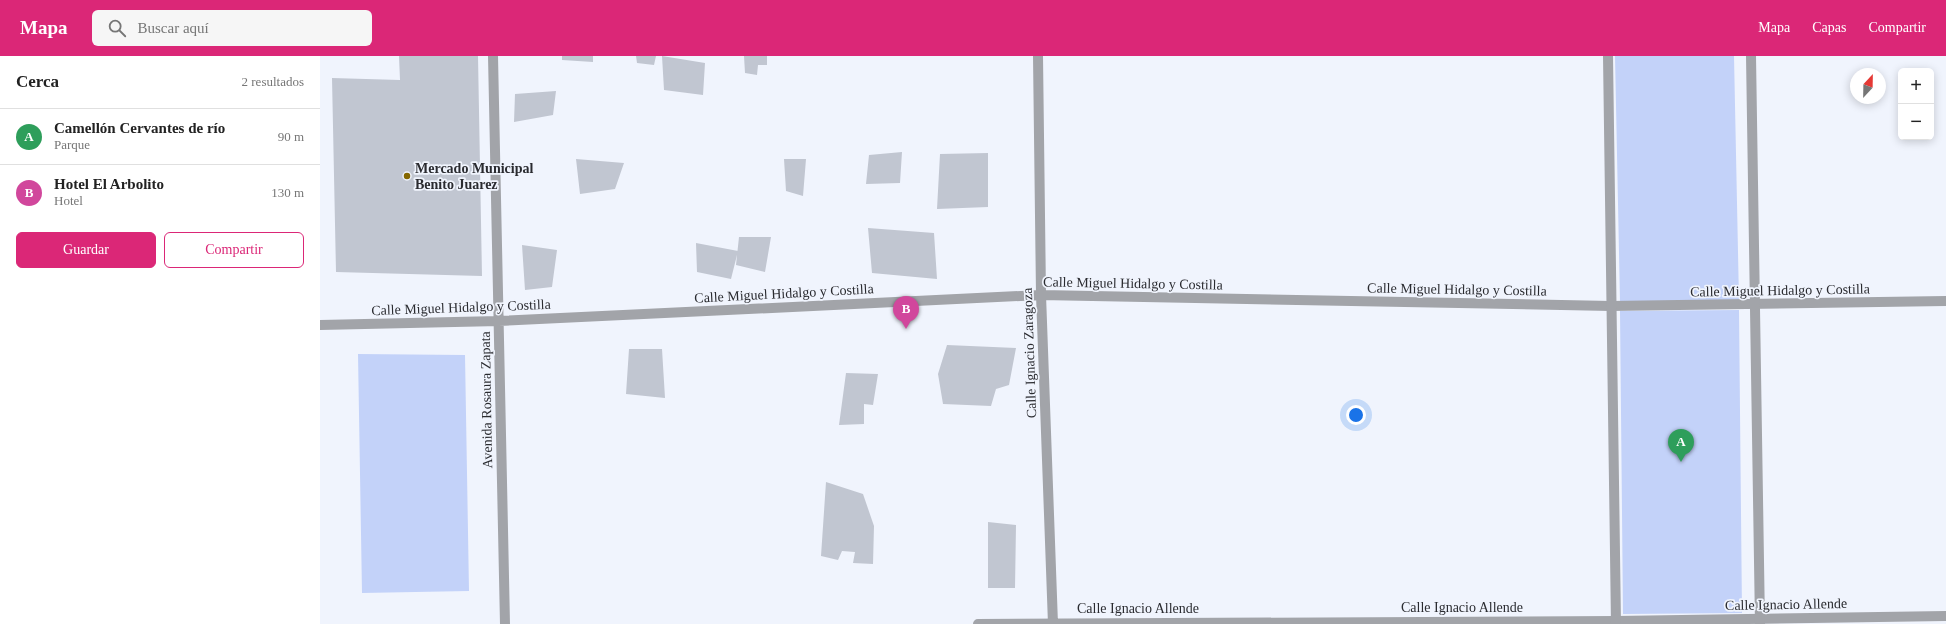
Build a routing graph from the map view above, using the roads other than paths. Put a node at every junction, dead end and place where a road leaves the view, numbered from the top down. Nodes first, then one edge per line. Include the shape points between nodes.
1 (493, 56) edge
2 (1038, 56) edge
3 (1608, 56) edge
4 (1751, 56) edge
5 (1041, 295) junction
6 (1946, 301) edge
7 (1755, 304) junction
8 (1612, 306) junction
9 (499, 321) junction
10 (320, 325) edge
11 (1946, 616) edge
12 (1760, 621) edge
13 (1616, 622) edge
14 (1052, 623) edge
15 (505, 624) edge
16 (978, 624) edge

1 - 9 street, Avenida Rosaura Zapata
2 - 5 street, Calle Ignacio Zaragoza
3 - 8 street
4 - 7 street
5 - 8 street, Calle Miguel Hidalgo y Costilla
5 - 9 street, Calle Miguel Hidalgo y Costilla
5 - 14 street, Calle Ignacio Zaragoza
6 - 7 street, Calle Miguel Hidalgo y Costilla
7 - 8 street, Calle Miguel Hidalgo y Costilla
7 - 12 street
8 - 13 street
9 - 10 street, Calle Miguel Hidalgo y Costilla
9 - 15 street, Avenida Rosaura Zapata
11 - 12 street, Calle Ignacio Allende
12 - 13 street, Calle Ignacio Allende
13 - 14 street, Calle Ignacio Allende
14 - 16 street, Calle Ignacio Allende

